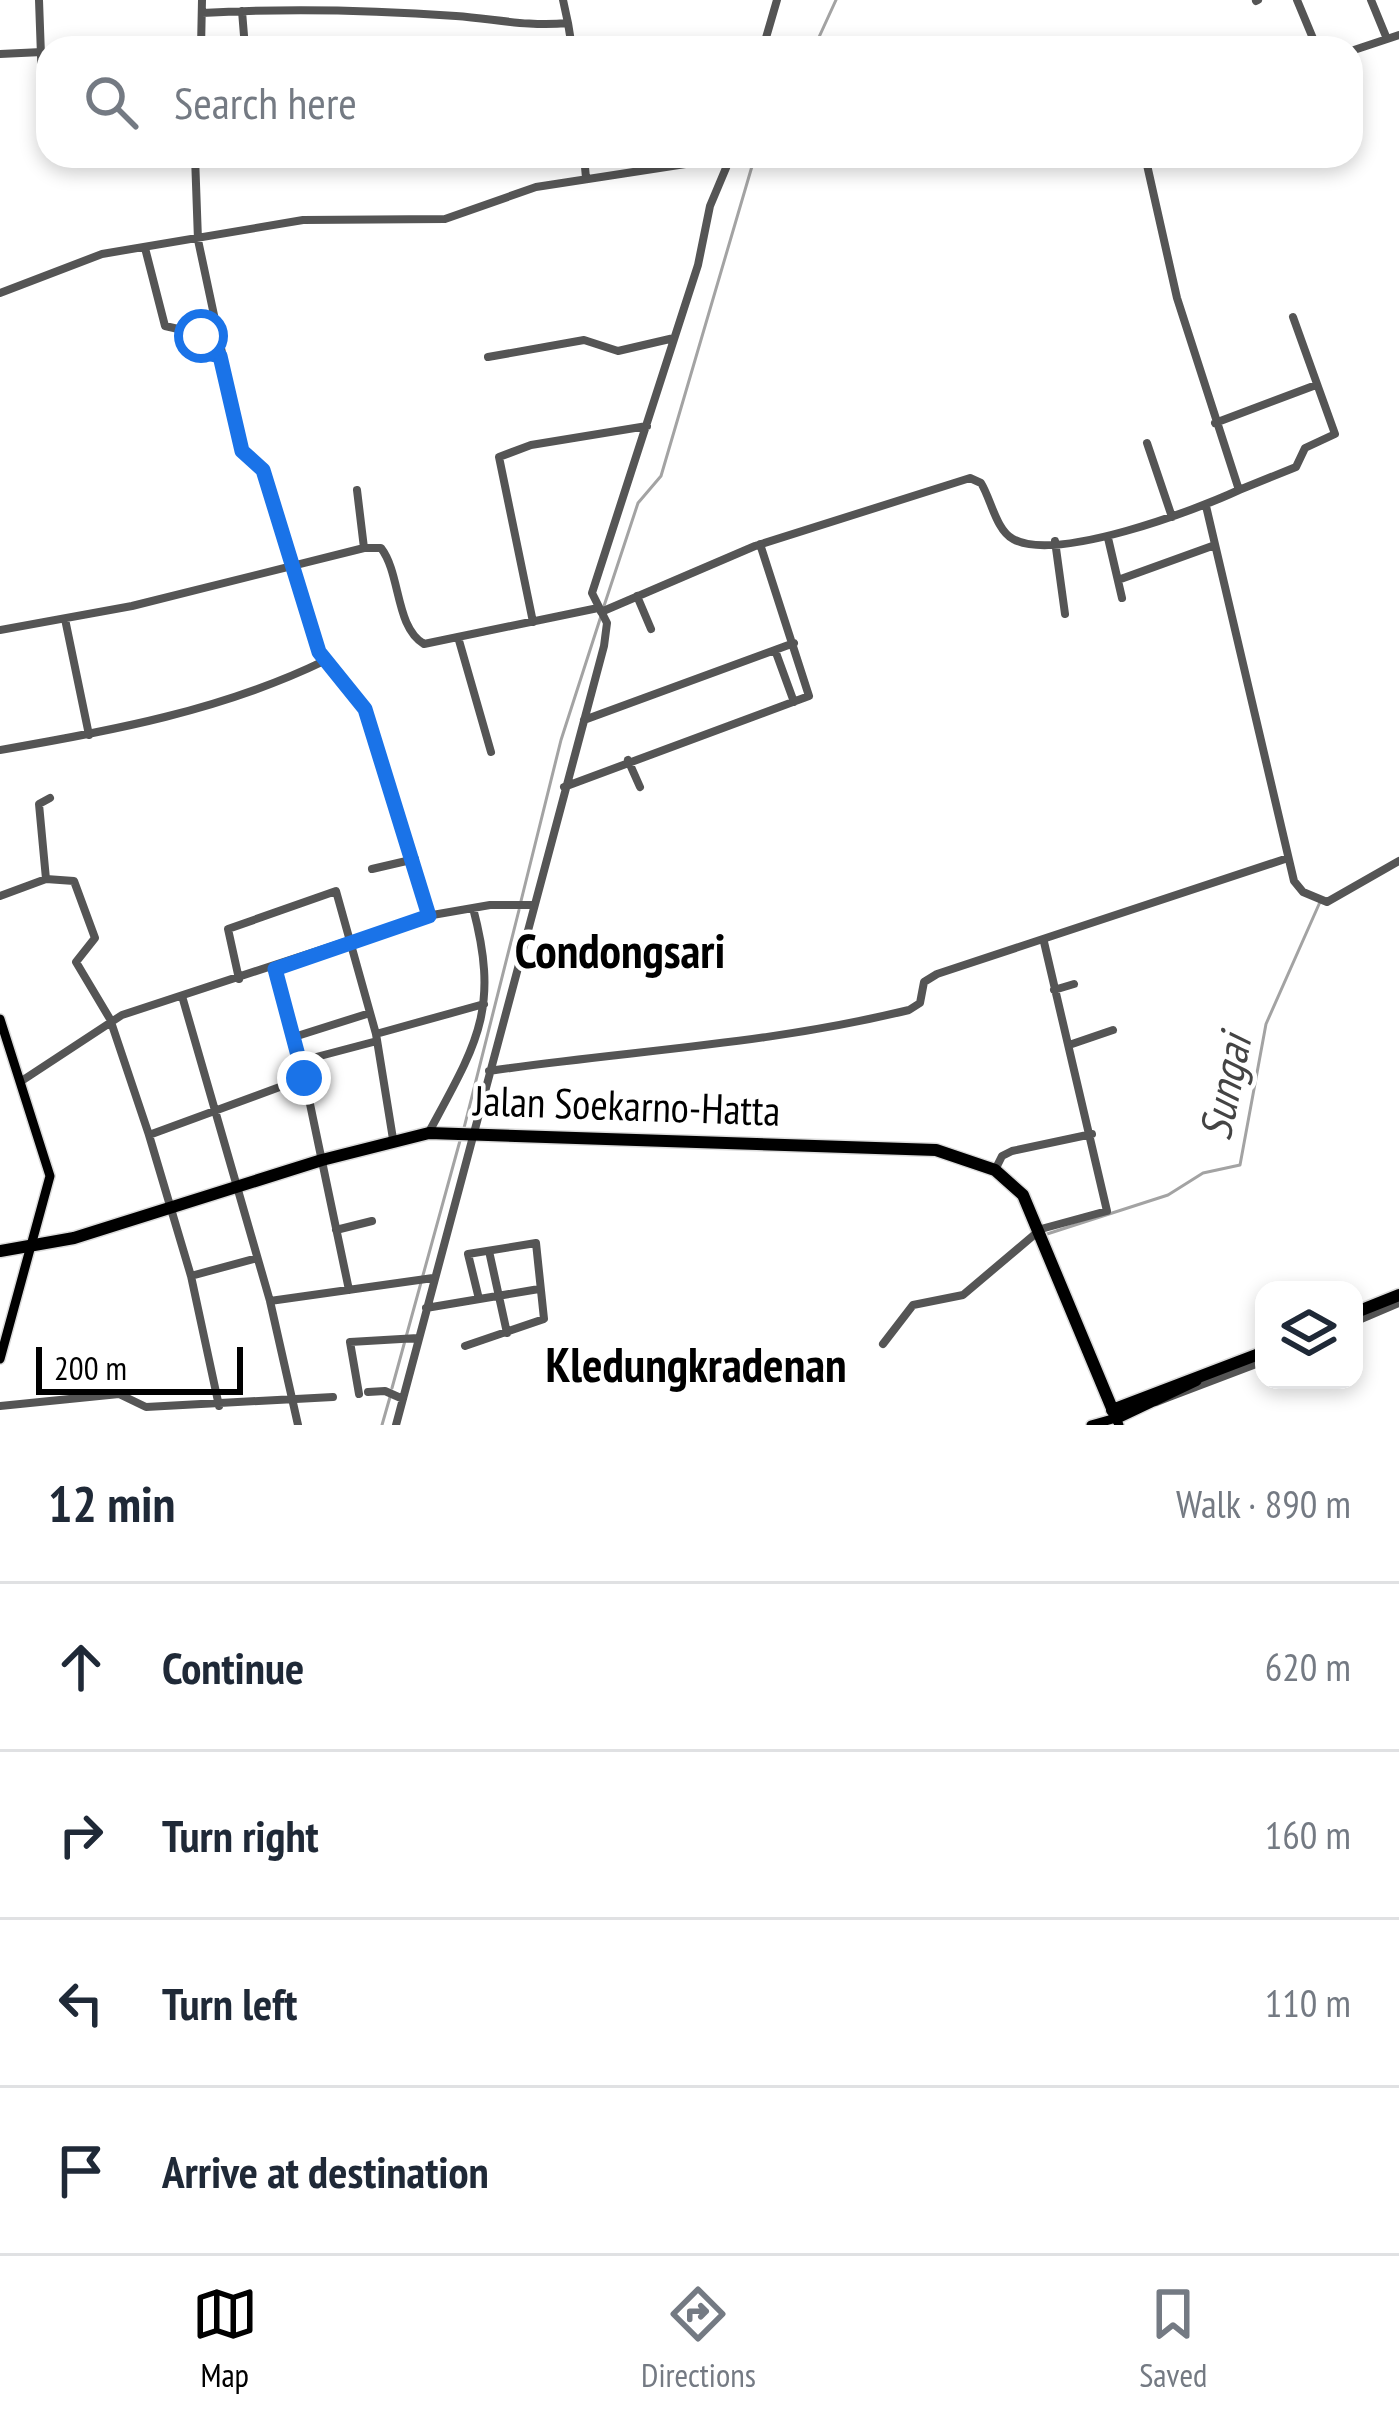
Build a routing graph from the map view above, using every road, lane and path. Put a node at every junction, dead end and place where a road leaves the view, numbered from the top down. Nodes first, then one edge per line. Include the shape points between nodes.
1 (39, 0) edge
2 (202, 0) edge
3 (563, 0) edge
4 (776, 0) edge
5 (1297, 0) edge
6 (1371, 0) edge
7 (322, 4) edge
8 (242, 10) junction
9 (202, 13) junction
10 (568, 23) junction
11 (1399, 35) edge
12 (41, 36) edge
13 (201, 36) edge
14 (244, 36) edge
15 (570, 36) edge
16 (766, 36) edge
17 (1312, 36) edge
18 (1387, 39) junction
19 (1363, 47) edge
20 (36, 52) edge
21 (0, 54) edge
22 (195, 168) edge
23 (585, 168) edge
24 (655, 168) edge
25 (726, 168) edge
26 (1148, 168) edge
27 (586, 178) junction
28 (198, 240) junction
29 (145, 248) junction
30 (0, 293) edge
31 (1292, 317) dead end
32 (675, 338) junction
33 (220, 356) junction
34 (488, 357) dead end
35 (1316, 385) junction
36 (1215, 423) junction
37 (647, 426) junction
38 (1147, 443) dead end
39 (357, 490) dead end
40 (1239, 490) junction
41 (1205, 506) junction
42 (1172, 517) junction
43 (1108, 538) junction
44 (1055, 541) junction
45 (760, 544) junction
46 (1216, 545) junction
47 (364, 548) junction
48 (290, 562) junction
49 (1118, 580) junction
50 (638, 596) junction
51 (1122, 598) dead end
52 (600, 610) junction
53 (1065, 614) dead end
54 (65, 620) junction
55 (533, 622) junction
56 (651, 629) dead end
57 (0, 630) edge
58 (458, 637) junction
59 (794, 643) junction
60 (775, 650) junction
61 (324, 661) junction
62 (794, 702) junction
63 (583, 721) junction
64 (89, 735) junction
65 (0, 749) edge
66 (491, 752) dead end
67 (628, 760) junction
68 (640, 787) dead end
69 (563, 788) junction
70 (50, 798) dead end
71 (1288, 858) junction
72 (415, 859) junction
73 (1399, 861) edge
74 (372, 869) dead end
75 (46, 879) junction
76 (0, 896) edge
77 (533, 905) junction
78 (473, 908) junction
79 (429, 916) junction
80 (350, 942) junction
81 (1044, 942) junction
82 (275, 969) junction
83 (239, 980) junction
84 (1074, 984) dead end
85 (1054, 990) junction
86 (182, 996) junction
87 (485, 1004) junction
88 (370, 1013) junction
89 (0, 1019) edge
90 (110, 1019) junction
91 (1113, 1030) dead end
92 (294, 1037) junction
93 (376, 1038) junction
94 (1072, 1044) junction
95 (301, 1061) junction
96 (489, 1071) junction
97 (304, 1078) junction
98 (23, 1080) junction
99 (214, 1107) junction
100 (466, 1131) junction
101 (429, 1132) junction
102 (1092, 1134) junction
103 (149, 1135) junction
104 (393, 1139) junction
105 (322, 1160) junction
106 (995, 1170) junction
107 (236, 1186) junction
108 (170, 1207) junction
109 (372, 1221) dead end
110 (1041, 1229) junction
111 (336, 1230) junction
112 (34, 1247) junction
113 (0, 1251) edge
114 (489, 1251) junction
115 (257, 1258) junction
116 (191, 1276) junction
117 (433, 1278) junction
118 (539, 1289) junction
119 (349, 1290) junction
120 (499, 1295) junction
121 (479, 1299) junction
122 (1399, 1299) edge
123 (271, 1300) junction
124 (426, 1308) junction
125 (1363, 1314) edge
126 (507, 1333) junction
127 (418, 1338) junction
128 (883, 1344) dead end
129 (465, 1346) dead end
130 (0, 1359) edge
131 (1255, 1359) edge
132 (1255, 1360) edge
133 (1196, 1380) junction
134 (396, 1396) junction
135 (333, 1397) dead end
136 (294, 1401) junction
137 (1154, 1402) junction
138 (0, 1406) edge
139 (219, 1406) junction
140 (1116, 1418) edge
141 (1094, 1424) edge
142 (298, 1425) edge
143 (396, 1425) edge

1 - 12 street
2 - 9 street
3 - 10 street
4 - 16 street
5 - 17 street
6 - 18 street
7 - 8 street
7 - 10 street via 517,27
8 - 9 street
8 - 14 street
9 - 13 street
10 - 15 street
11 - 18 street
18 - 19 street
20 - 21 street
22 - 28 street
23 - 27 street
24 - 27 street
25 - 32 street
26 - 36 street
27 - 28 street via 453,218 303,220
28 - 29 street
28 - 33 street
29 - 30 street via 85,260
29 - 33 street via 165,326 196,333
31 - 35 street
32 - 34 street via 618,351 584,340
32 - 37 street
33 - 48 street via 242,451 263,470
35 - 36 street
35 - 40 street via 1336,434 1305,448 1296,467
36 - 40 street
37 - 52 street via 592,593
37 - 55 street via 499,457
38 - 42 street
39 - 47 street
40 - 41 street
41 - 42 street
41 - 46 street
42 - 43 street
43 - 44 street
43 - 49 street
44 - 45 street via 1009,537 981,483 970,478
44 - 53 street
45 - 50 street
45 - 59 street
46 - 49 street
46 - 71 street
47 - 48 street
47 - 58 street via 381,548 388,558 418,643
48 - 54 street
48 - 61 street
49 - 51 street
50 - 52 street
50 - 56 street
52 - 55 street
52 - 63 street via 604,646
54 - 57 street
54 - 64 street
55 - 58 street
58 - 66 street
59 - 60 street
59 - 62 street via 811,695
60 - 62 street
60 - 63 street
61 - 64 street via 241,697
61 - 72 street via 365,709
62 - 67 street
63 - 69 street
64 - 65 street
67 - 68 street
67 - 69 street
69 - 77 street
70 - 75 street via 40,802
71 - 73 street via 1298,888 1327,902
71 - 81 street
72 - 74 street
72 - 79 street
75 - 76 street
75 - 90 street via 74,881 95,938 76,962
77 - 78 street
77 - 96 street
78 - 79 street
78 - 87 street via 488,976
79 - 80 street
80 - 82 street
80 - 83 street via 333,890 228,929
80 - 88 street
81 - 85 street
81 - 96 street via 928,978 909,1010 806,1035
82 - 83 street
82 - 92 street
83 - 86 street
84 - 85 street
85 - 94 street
86 - 90 street
86 - 99 street
87 - 93 street
87 - 101 street via 470,1057
88 - 92 street
88 - 93 street
89 - 98 main road
90 - 98 street
90 - 103 street
91 - 94 street
92 - 95 street
93 - 95 street
93 - 104 street
94 - 102 street
95 - 97 street
96 - 100 street
97 - 99 street
97 - 105 street
98 - 112 main road via 50,1177
99 - 103 street
99 - 107 street
100 - 101 highway, Jalan Soekarno-Hatta
100 - 106 highway, Jalan Soekarno-Hatta via 936,1150
100 - 117 street
101 - 104 highway, Jalan Soekarno-Hatta
102 - 106 street via 1012,1151
102 - 110 street via 1107,1211
103 - 108 street
104 - 105 highway, Jalan Soekarno-Hatta
105 - 107 highway, Jalan Soekarno-Hatta
105 - 111 street
106 - 110 highway via 1023,1195
107 - 108 highway, Jalan Soekarno-Hatta
107 - 115 street
108 - 112 highway, Jalan Soekarno-Hatta
108 - 116 street
109 - 111 street
110 - 128 street via 963,1295 914,1305
110 - 140 highway
111 - 119 street
112 - 113 highway, Jalan Soekarno-Hatta
112 - 130 main road
114 - 118 street via 536,1243
114 - 120 street
114 - 121 street via 467,1256
115 - 116 street
115 - 123 street
116 - 139 street
117 - 119 street
117 - 124 street
118 - 120 street
118 - 126 street via 544,1319
119 - 123 street
120 - 121 street
120 - 126 street
121 - 124 street
122 - 125 highway
123 - 136 street
124 - 127 street
126 - 129 street
127 - 134 street
127 - 134 street via 350,1342 363,1393
131 - 133 highway
132 - 137 street
133 - 137 highway
133 - 140 highway
134 - 143 street
135 - 136 street
136 - 139 street
136 - 142 street
137 - 140 highway
138 - 139 street via 119,1394 146,1407
140 - 141 main road

